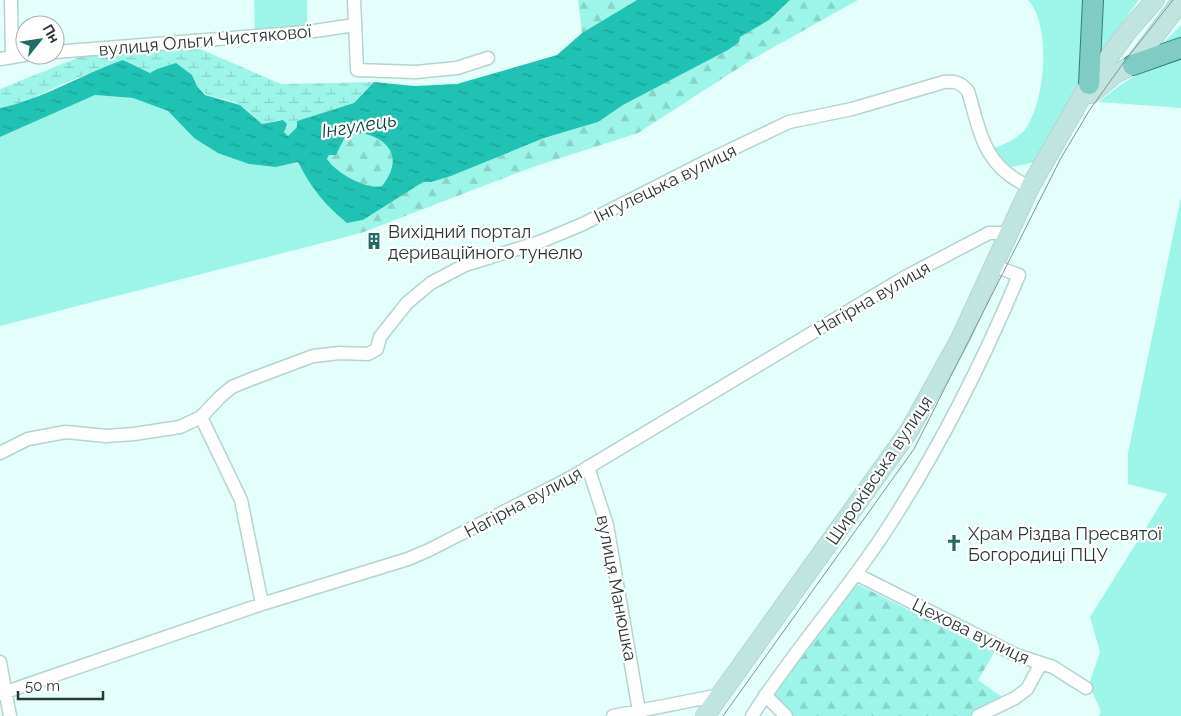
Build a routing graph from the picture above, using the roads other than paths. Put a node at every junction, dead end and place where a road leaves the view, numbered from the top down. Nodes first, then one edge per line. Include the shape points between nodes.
1 (11, 0) edge
2 (354, 0) edge
3 (1094, 0) edge
4 (1148, 0) edge
5 (1155, 0) edge
6 (1181, 2) edge
7 (1181, 12) edge
8 (355, 25) junction
9 (1127, 32) junction
10 (1148, 46) junction
11 (1181, 48) edge
12 (65, 51) edge
13 (6, 58) edge
14 (488, 58) dead end
15 (1133, 65) junction
16 (1089, 84) junction
17 (1066, 126) junction
18 (1030, 187) junction
19 (1009, 234) junction
20 (994, 266) junction
21 (201, 417) junction
22 (0, 452) edge
23 (588, 467) junction
24 (856, 574) junction
25 (262, 604) junction
26 (0, 662) edge
27 (1040, 665) junction
28 (1086, 688) dead end
29 (3, 692) edge
30 (720, 695) junction
31 (765, 695) junction
32 (639, 711) junction
33 (10, 716) edge
34 (613, 716) edge
35 (705, 716) edge
36 (752, 716) edge
37 (786, 716) edge
38 (978, 716) edge

1 - 13 street
2 - 8 street
3 - 16 main road
4 - 9 main road
5 - 9 main road
6 - 10 main road
7 - 10 main road
8 - 12 street, вулиця Ольги Чистякової via 307,32
8 - 14 street via 357,70 416,72 457,68
9 - 16 main road
10 - 15 main road
11 - 15 main road
15 - 17 main road via 1100,85
16 - 17 main road
17 - 18 main road, Широківська вулиця
18 - 19 main road, Широківська вулиця
18 - 21 street, Інгулецька вулиця via 1013,179 996,165 988,151 968,91 955,82 944,82 852,109 789,122 583,224 446,274 407,303 380,337 377,349 368,354 313,356 281,367 232,387
19 - 20 main road, Широківська вулиця
19 - 23 street, Нагірна вулиця via 989,233 907,276
20 - 24 street via 1019,275 990,346 934,454
20 - 30 main road, Широківська вулиця via 937,385 901,444
21 - 22 street, Інгулецька вулиця via 180,427 134,434 106,436 66,432 38,436
21 - 25 street via 241,500
23 - 25 street, Нагірна вулиця via 485,523 408,559
23 - 32 street, вулиця Манюшка via 607,525
24 - 27 street, Цехова вулиця
24 - 31 street
25 - 29 street, Нагірна вулиця
26 - 29 street
27 - 28 street, Цехова вулиця via 1053,668
27 - 38 street via 1027,689
29 - 33 street
30 - 32 street
30 - 35 main road, Широківська вулиця
31 - 36 street
31 - 37 street
32 - 34 street

